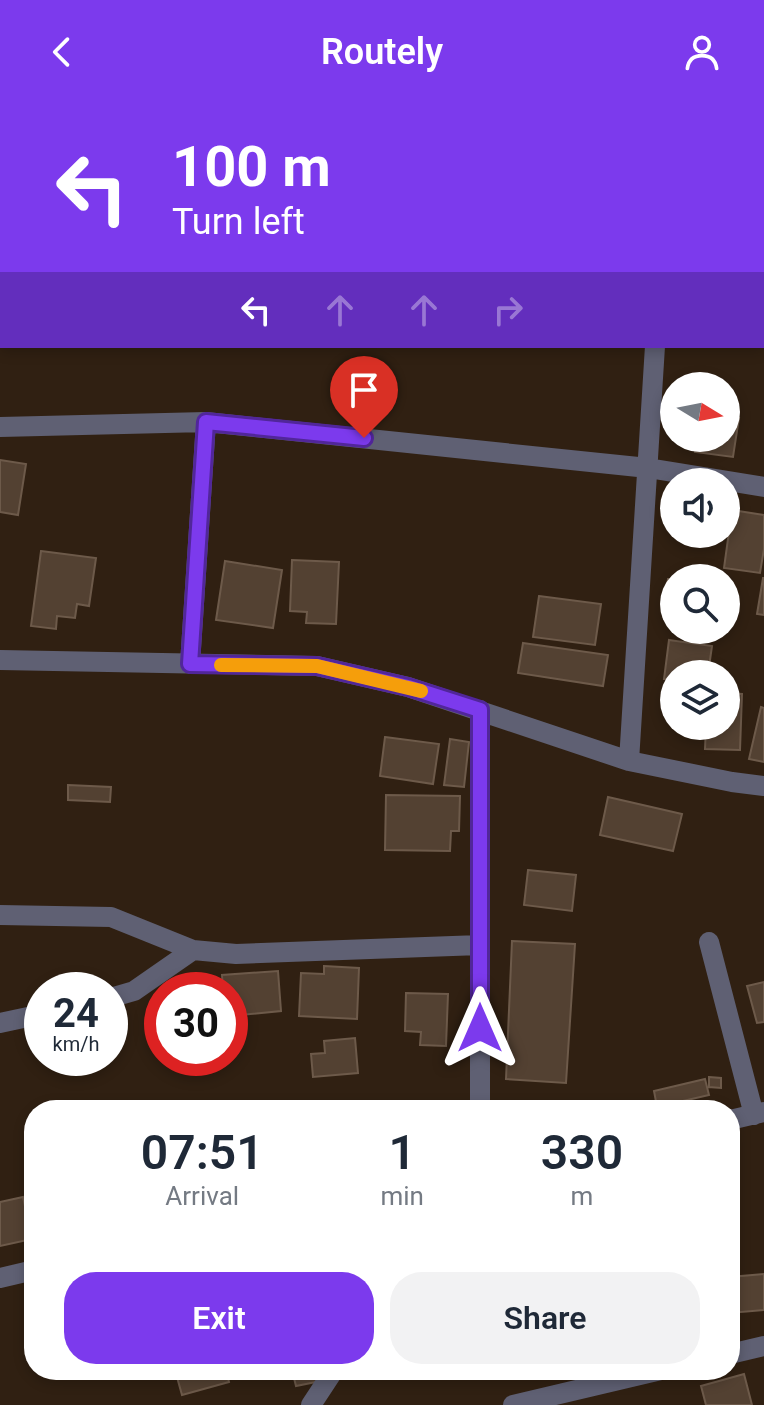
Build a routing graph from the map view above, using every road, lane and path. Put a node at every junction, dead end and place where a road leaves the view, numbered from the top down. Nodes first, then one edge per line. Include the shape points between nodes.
1 (655, 348) edge
2 (206, 422) junction
3 (0, 427) edge
4 (648, 468) junction
5 (764, 487) edge
6 (0, 660) edge
7 (190, 664) junction
8 (480, 710) junction
9 (629, 761) junction
10 (764, 786) edge
11 (0, 915) edge
12 (709, 942) dead end
13 (480, 945) junction
14 (193, 950) junction
15 (128, 993) edge
16 (24, 1018) edge
17 (0, 1023) edge
18 (480, 1100) edge
19 (759, 1114) edge
20 (24, 1272) edge
21 (0, 1278) edge
22 (764, 1346) edge
23 (740, 1352) edge
24 (327, 1380) edge
25 (619, 1380) edge
26 (311, 1405) edge
27 (513, 1405) edge

1 - 4 street
2 - 3 street
2 - 4 street
2 - 7 street
4 - 5 street
4 - 9 street
6 - 7 street
7 - 8 street via 317,666
8 - 9 street
8 - 13 street
9 - 10 street
11 - 14 street via 111,917
12 - 19 street
13 - 14 street via 236,954
13 - 18 street
14 - 15 street
16 - 17 street
20 - 21 street
22 - 23 street
24 - 26 street
25 - 27 street

